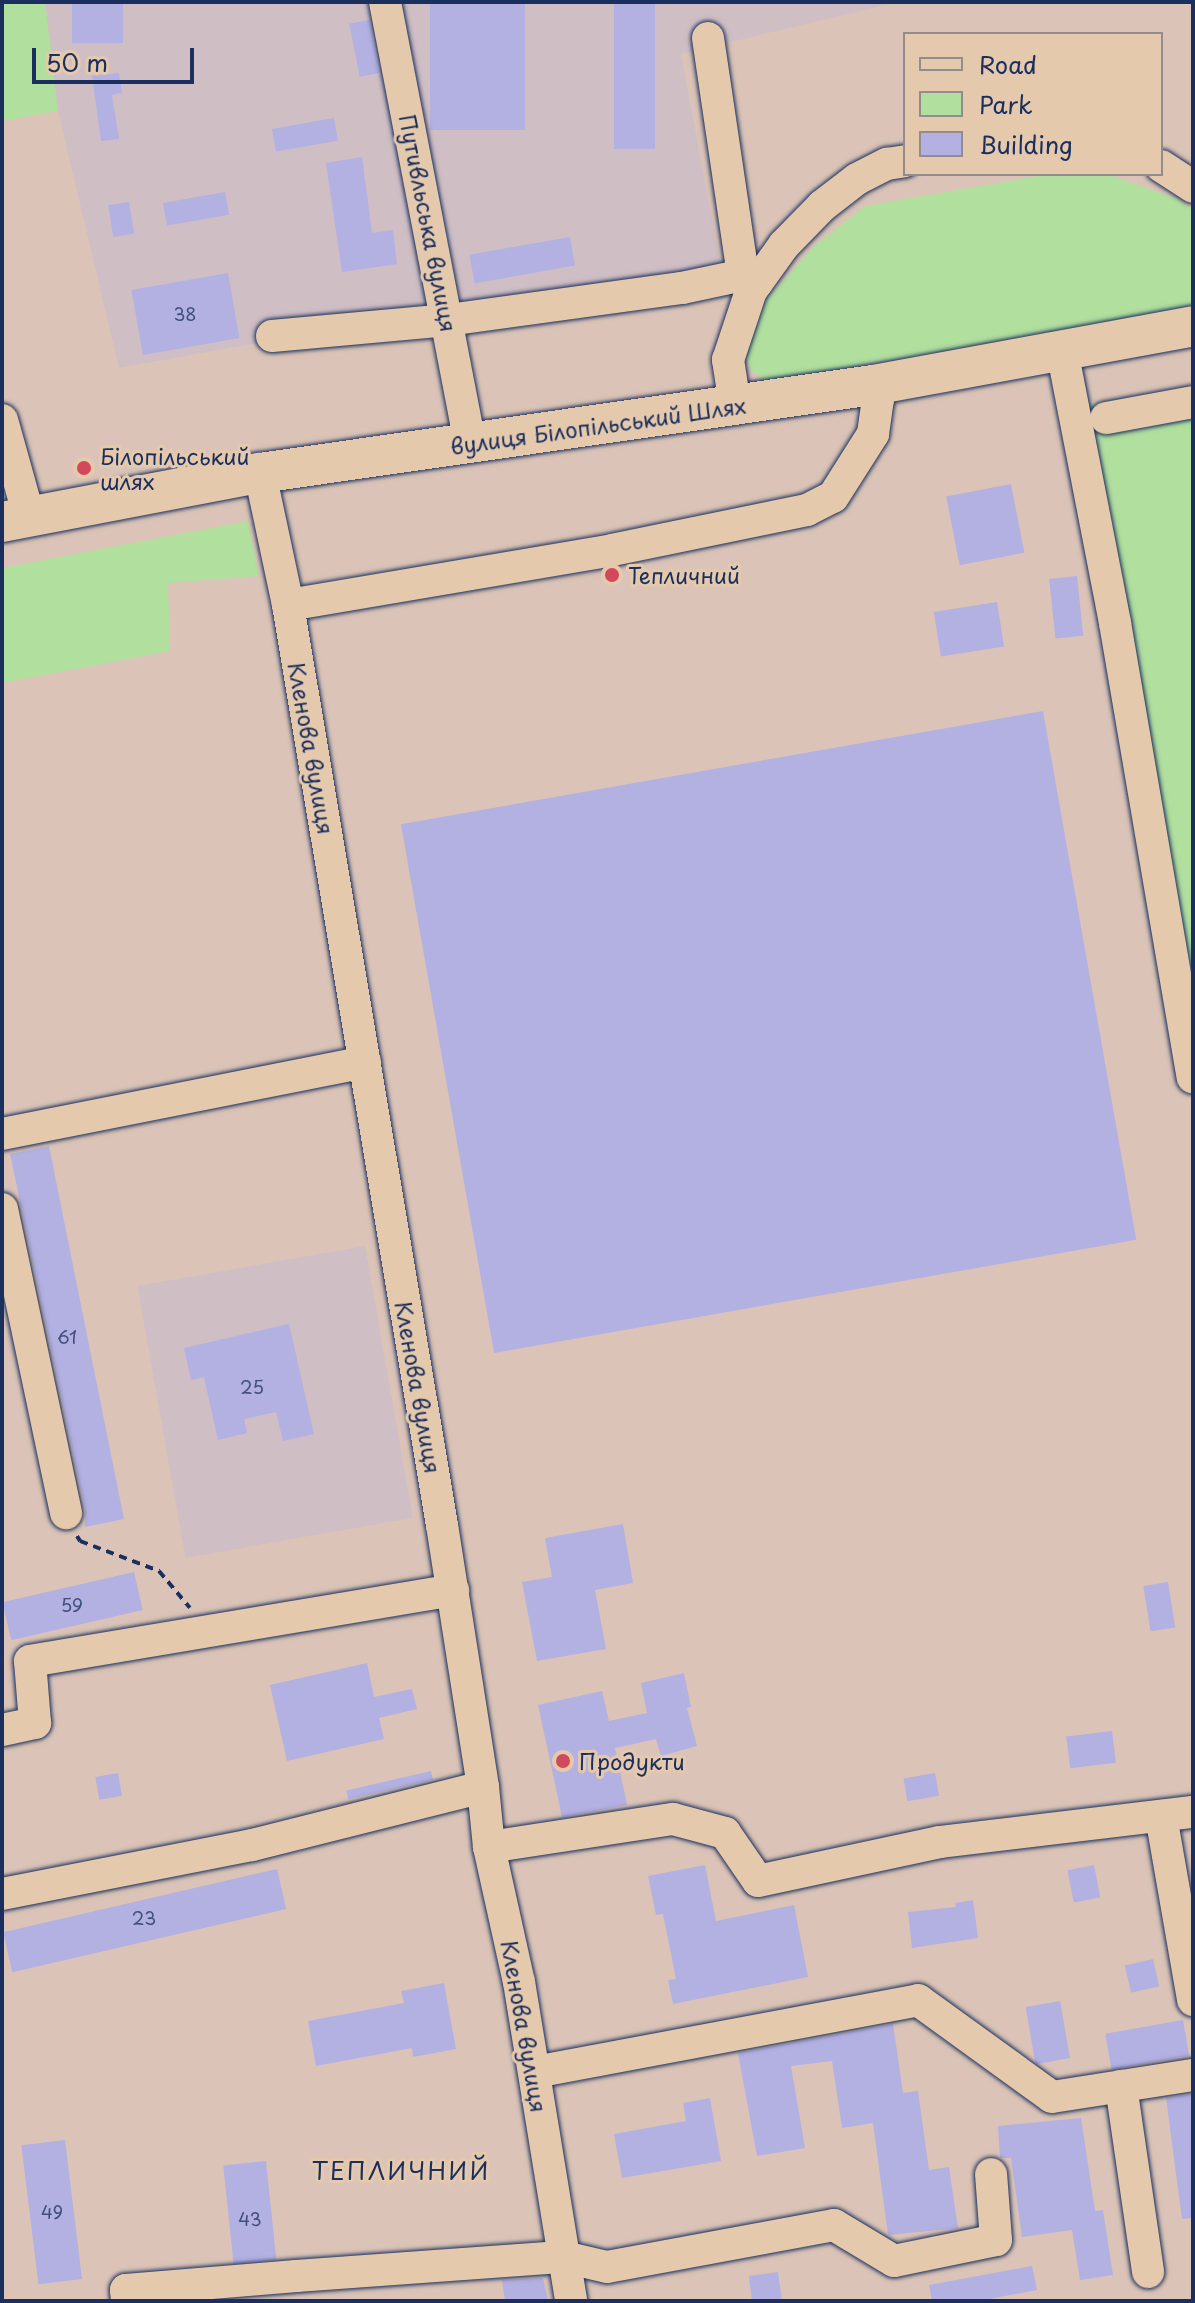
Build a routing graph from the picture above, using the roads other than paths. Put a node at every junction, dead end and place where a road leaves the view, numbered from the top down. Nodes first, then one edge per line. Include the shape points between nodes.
1 (385, 2) edge
2 (708, 38) dead end
3 (903, 161) edge
4 (1163, 167) edge
5 (1193, 187) edge
6 (750, 279) junction
7 (448, 320) junction
8 (1193, 326) edge
9 (272, 336) dead end
10 (1062, 350) junction
11 (873, 385) junction
12 (1193, 402) edge
13 (735, 405) junction
14 (1106, 418) dead end
15 (2, 420) edge
16 (470, 445) junction
17 (260, 473) junction
18 (16, 519) edge
19 (288, 605) junction
20 (1183, 953) edge
21 (365, 1062) junction
22 (1193, 1077) edge
23 (2, 1134) edge
24 (2, 1209) edge
25 (66, 1513) road end
26 (453, 1590) junction
27 (2, 1730) edge
28 (483, 1787) junction
29 (1193, 1812) edge
30 (1161, 1816) junction
31 (489, 1847) junction
32 (2, 1894) edge
33 (1193, 2000) edge
34 (535, 2072) junction
35 (1193, 2075) edge
36 (1121, 2086) junction
37 (991, 2174) dead end
38 (564, 2257) junction
39 (1148, 2272) dead end
40 (127, 2301) edge
41 (571, 2301) edge

1 - 7 street, Путивльська вулиця
2 - 6 street
3 - 6 street via 857,179 822,206
4 - 5 street
6 - 7 street
6 - 13 street via 728,360
7 - 9 street
7 - 16 street, Путивльська вулиця
8 - 10 main road, вулиця Білопільський Шлях
10 - 11 main road, вулиця Білопільський Шлях
10 - 20 street
11 - 13 main road, вулиця Білопільський Шлях
11 - 19 street via 878,400 873,434 833,497 807,510 612,550
12 - 14 street
13 - 16 main road, вулиця Білопільський Шлях
15 - 18 street
16 - 17 main road, вулиця Білопільський Шлях
17 - 18 main road, вулиця Білопільський Шлях
17 - 19 street, Кленова вулиця
19 - 21 street, Кленова вулиця
20 - 22 street
21 - 23 street
21 - 26 street, Кленова вулиця
24 - 25 street
26 - 27 street via 30,1661 35,1723
26 - 28 street, Кленова вулиця
28 - 31 street, Кленова вулиця
28 - 32 street via 252,1845
29 - 30 street
30 - 31 street via 940,1842 758,1881 725,1833 673,1819
30 - 33 street
31 - 34 street, Кленова вулиця
34 - 36 street via 918,2000 1052,2097
34 - 38 street, Кленова вулиця
35 - 36 street
36 - 39 street
37 - 38 street via 996,2240 894,2261 834,2225 607,2267
38 - 40 street via 126,2290
38 - 41 street, Кленова вулиця

